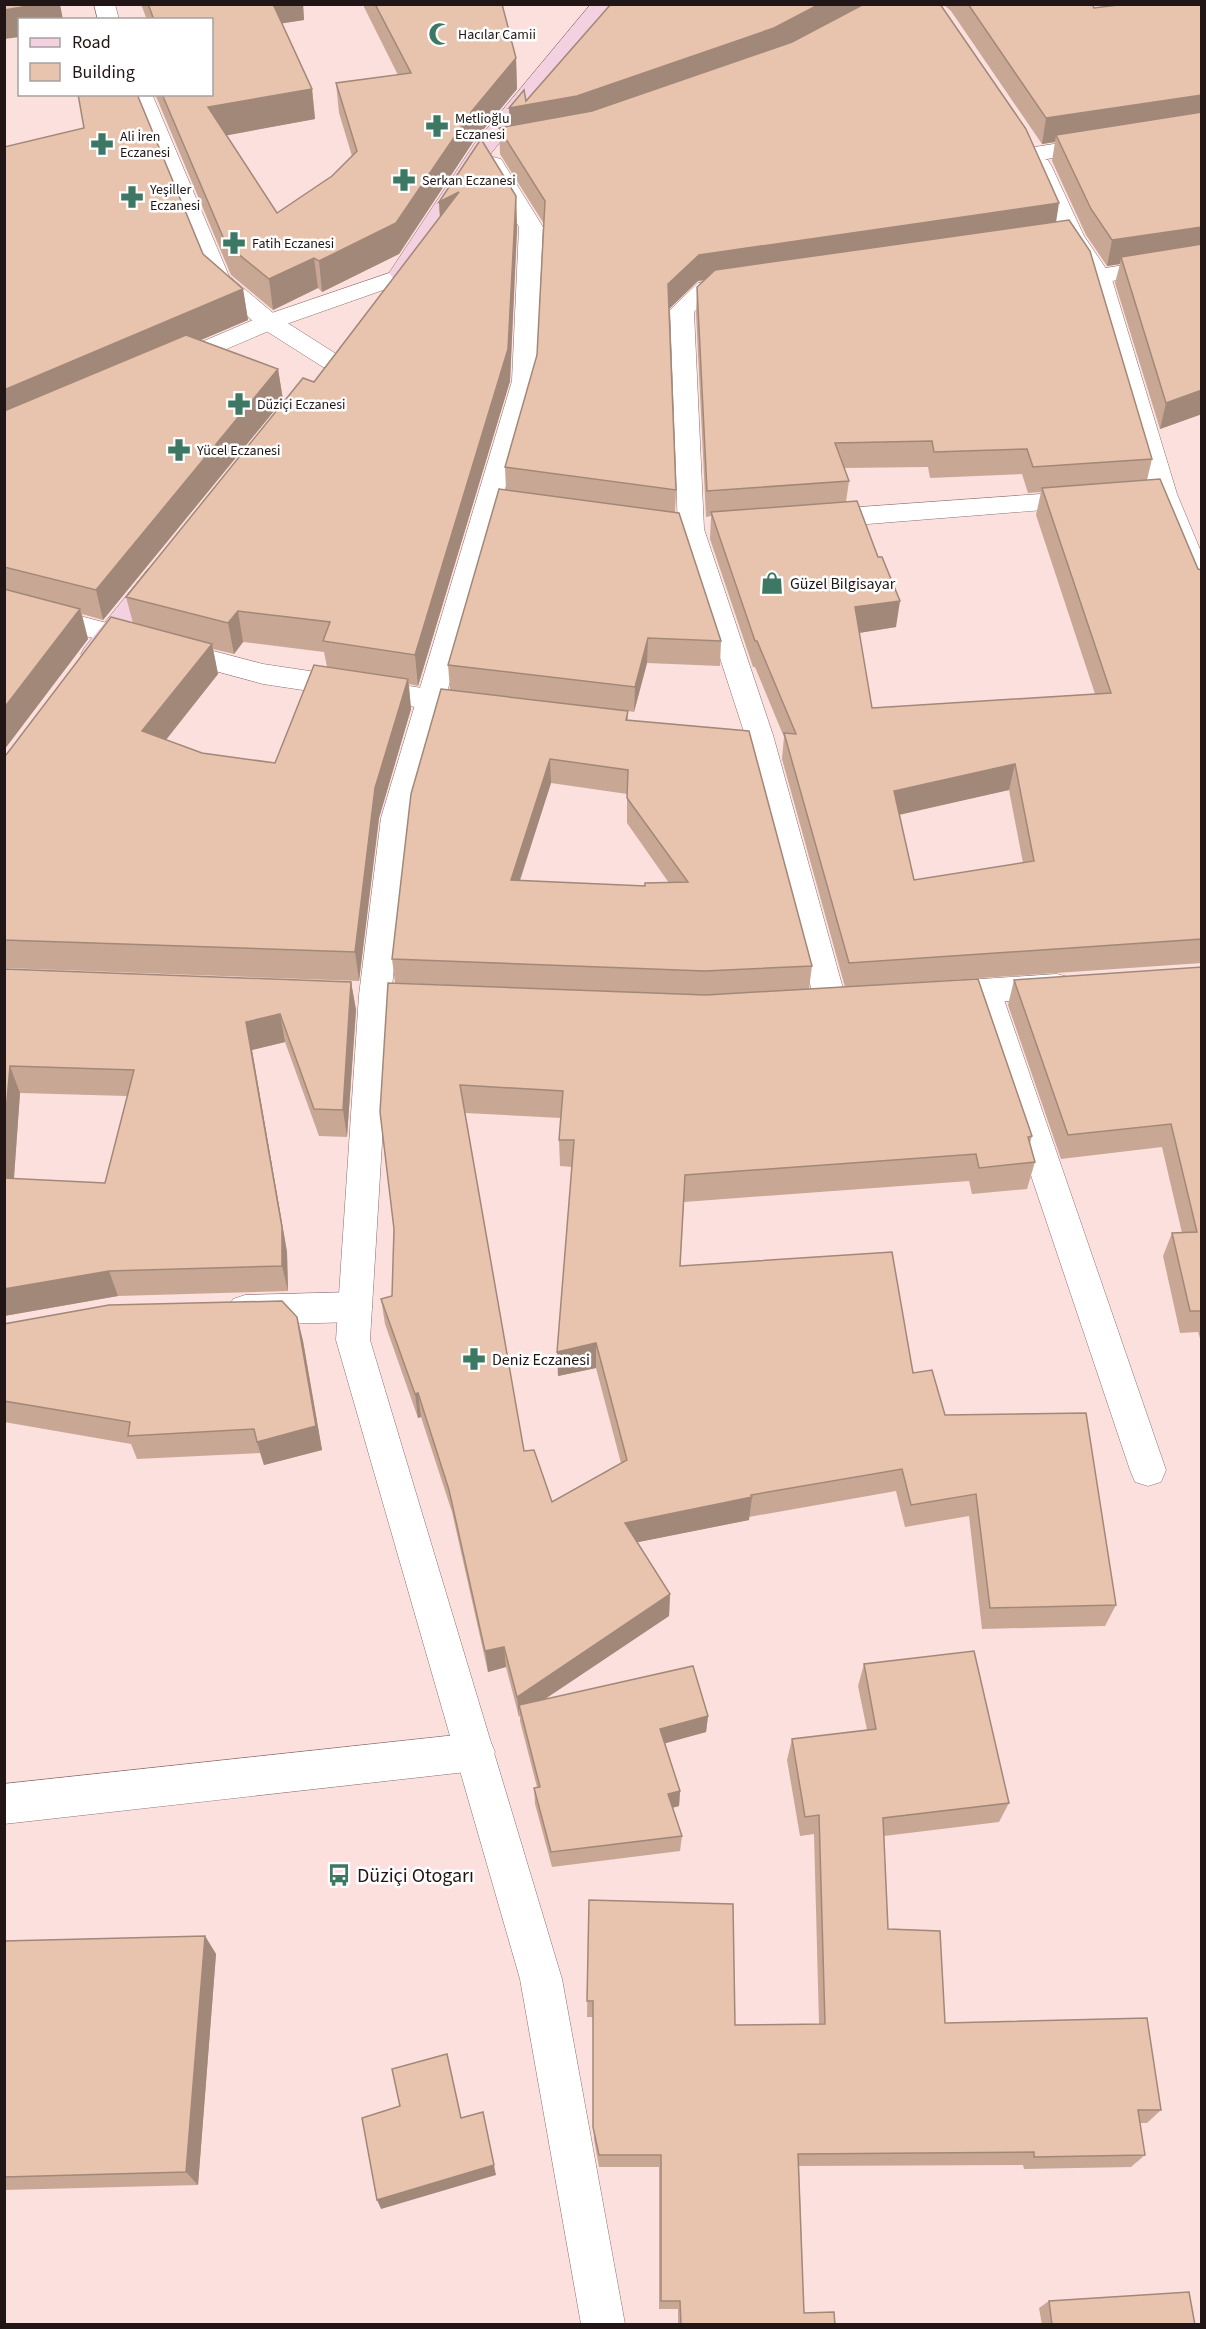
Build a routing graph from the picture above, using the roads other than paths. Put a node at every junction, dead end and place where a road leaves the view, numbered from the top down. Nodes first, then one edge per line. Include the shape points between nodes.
1 (603, 4) edge
2 (142, 96) edge
3 (1124, 140) edge
4 (516, 142) edge
5 (483, 148) junction
6 (1202, 260) edge
7 (1099, 276) junction
8 (398, 277) junction
9 (765, 280) edge
10 (369, 315) edge
11 (269, 322) junction
12 (332, 362) edge
13 (148, 374) edge
14 (1105, 498) edge
15 (798, 521) edge
16 (170, 561) edge
17 (1201, 586) edge
18 (4, 606) edge
19 (111, 633) junction
20 (83, 671) edge
21 (431, 700) junction
22 (490, 707) edge
23 (727, 734) edge
24 (759, 735) junction
25 (1088, 984) edge
26 (985, 991) junction
27 (914, 996) edge
28 (831, 1002) edge
29 (355, 1307) junction
30 (213, 1311) edge
31 (1148, 1470) dead end
32 (475, 1752) junction
33 (4, 1804) edge
34 (603, 2325) edge

1 - 5 main road
2 - 11 street via 218,279
3 - 7 street via 1028,144 1061,237
4 - 5 street
5 - 8 main road
5 - 21 street via 531,227 524,381 500,504
6 - 7 street
7 - 17 street via 1152,494
8 - 10 main road
8 - 11 street
9 - 24 street via 706,288 681,310 692,527
11 - 12 street
11 - 13 street
14 - 15 street
16 - 19 main road
18 - 19 street
19 - 20 main road
19 - 21 street via 262,675
21 - 22 street
21 - 29 street via 396,818 374,995
23 - 24 street
24 - 28 street
25 - 26 street
26 - 27 street
26 - 31 street
29 - 30 street
29 - 32 street via 353,1340
32 - 33 street
32 - 34 street via 541,1979

